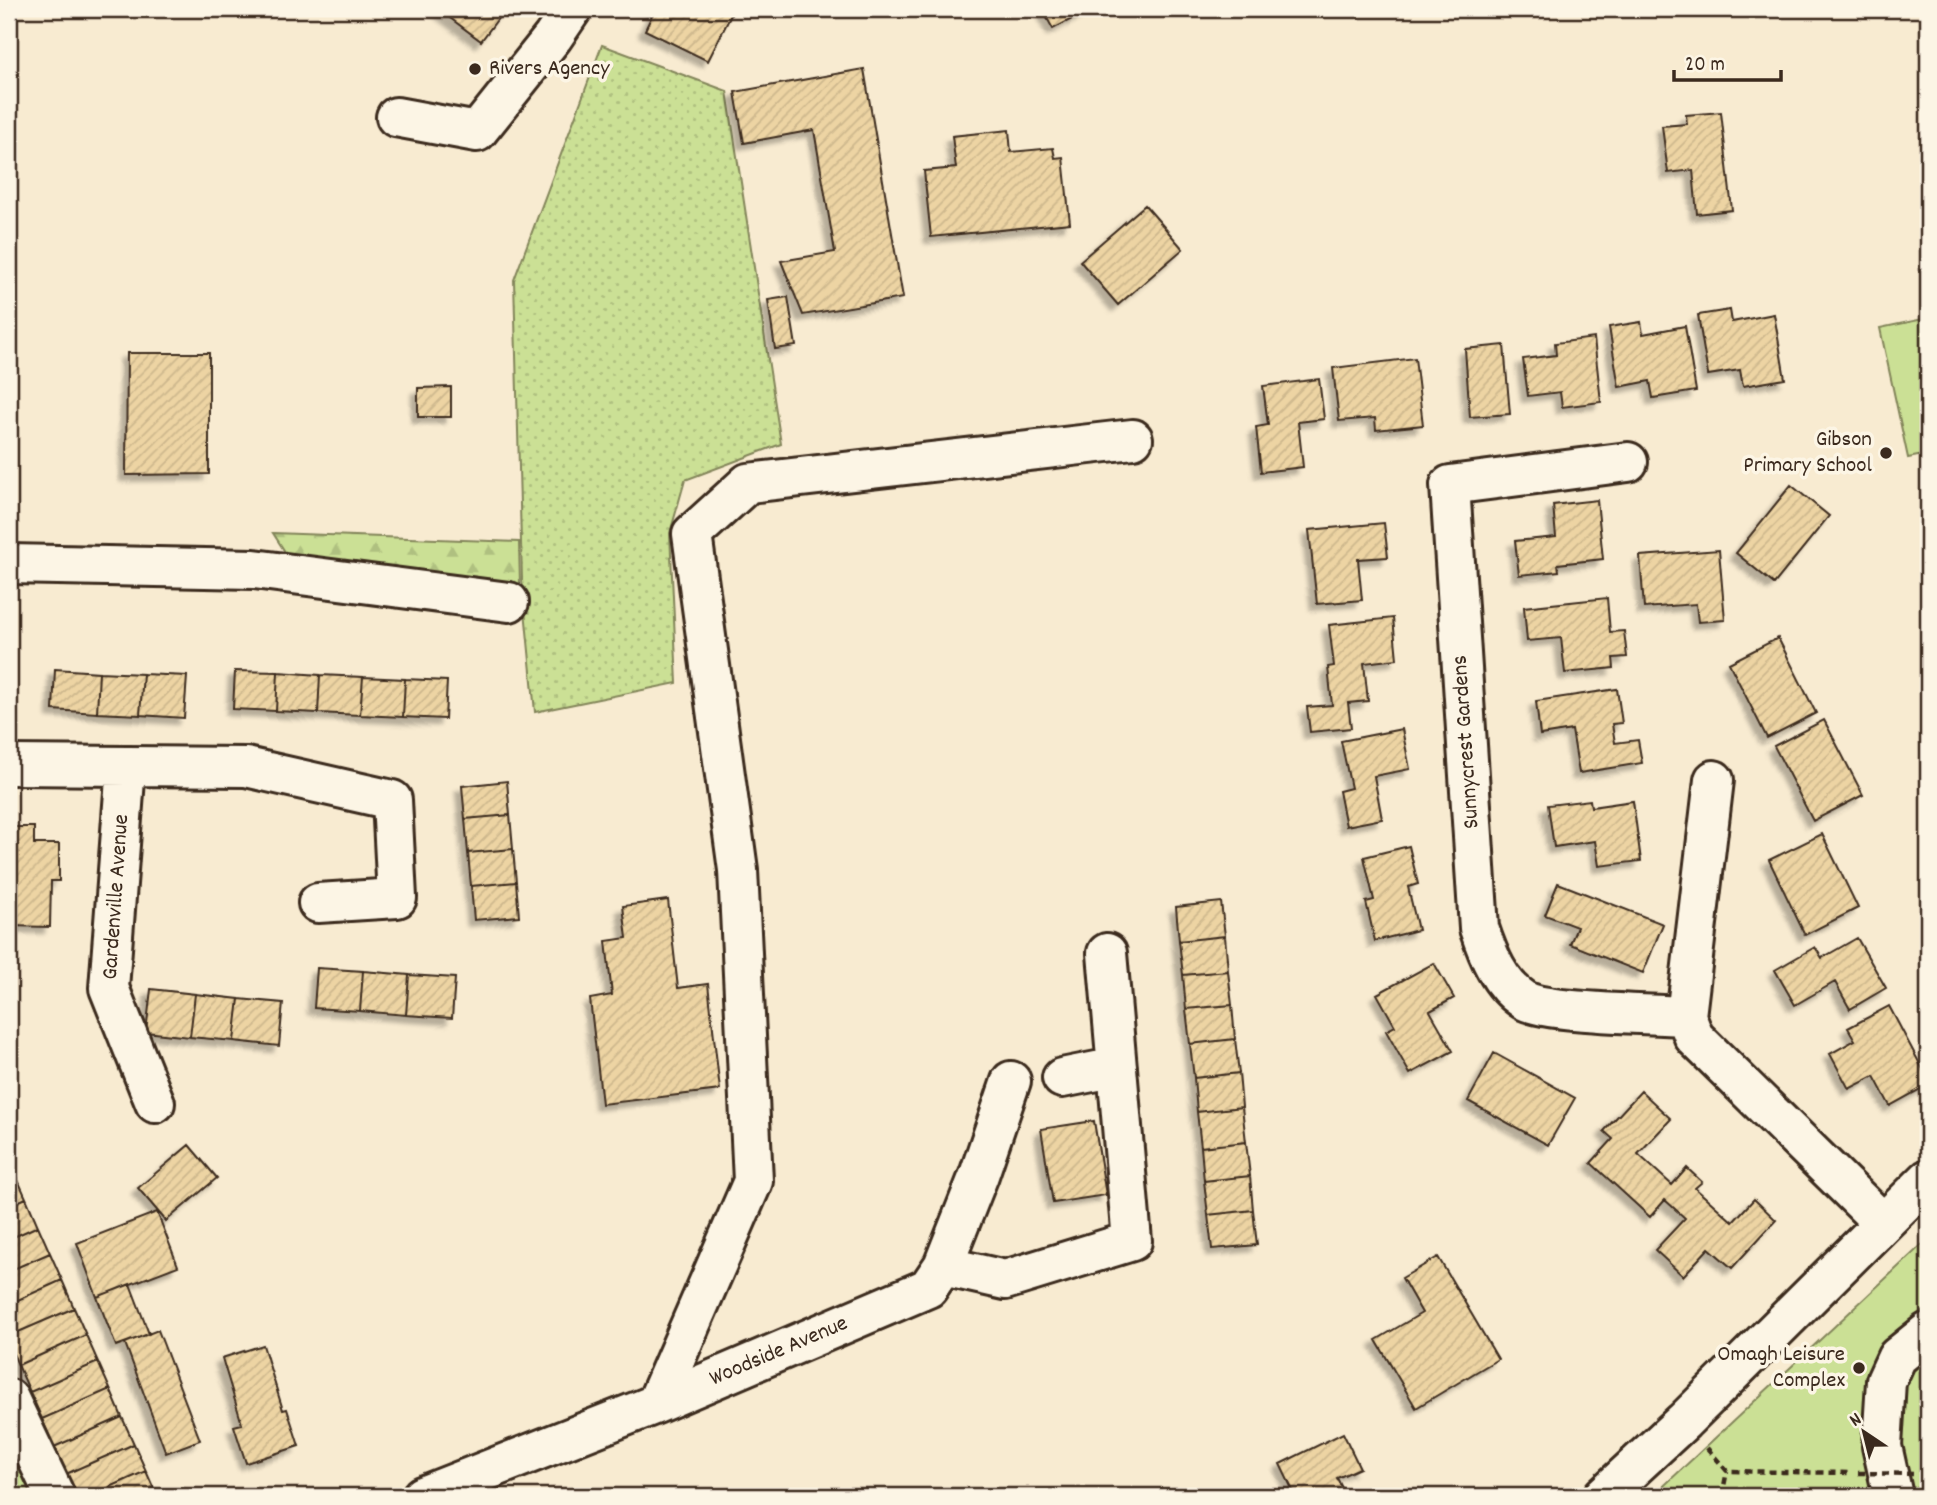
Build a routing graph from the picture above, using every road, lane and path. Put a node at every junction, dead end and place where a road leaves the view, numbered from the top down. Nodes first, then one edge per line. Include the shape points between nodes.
1 (572, 9) edge
2 (396, 117) dead end
3 (1133, 439) dead end
4 (1628, 462) dead end
5 (9, 564) edge
6 (509, 602) dead end
7 (9, 765) edge
8 (126, 766) junction
9 (1714, 780) dead end
10 (318, 904) dead end
11 (1107, 953) dead end
12 (1686, 1016) junction
13 (1117, 1067) junction
14 (1062, 1078) dead end
15 (1011, 1081) dead end
16 (155, 1103) dead end
17 (1928, 1179) edge
18 (1883, 1223) junction
19 (943, 1266) junction
20 (1928, 1332) edge
21 (9, 1399) edge
22 (656, 1404) junction
23 (1684, 1421) junction
24 (1727, 1471) junction
25 (1905, 1485) edge
26 (55, 1496) edge
27 (422, 1496) edge
28 (1603, 1496) edge
29 (1721, 1496) edge

1 - 2 street via 477,132
3 - 22 street via 748,484 692,534 738,870 753,1181
4 - 12 street, Sunnycrest Gardens via 1450,485 1479,928 1490,961 1525,1001 1554,1008
5 - 6 street via 254,569
7 - 8 street
8 - 10 street via 246,767 392,800 397,898
8 - 16 street, Gardenville Avenue via 109,988
9 - 12 street
11 - 13 street
12 - 18 street via 1694,1037
13 - 14 street
13 - 19 street via 1132,1241 1005,1280
15 - 19 street, Woodside Avenue
17 - 18 street
18 - 23 street
19 - 22 street, Woodside Avenue via 928,1288
20 - 25 street via 1897,1357 1886,1381 1882,1446
21 - 26 street
22 - 27 street, Woodside Avenue
23 - 24 path
23 - 28 street
24 - 25 path, bridge via 1858,1473
24 - 29 path

